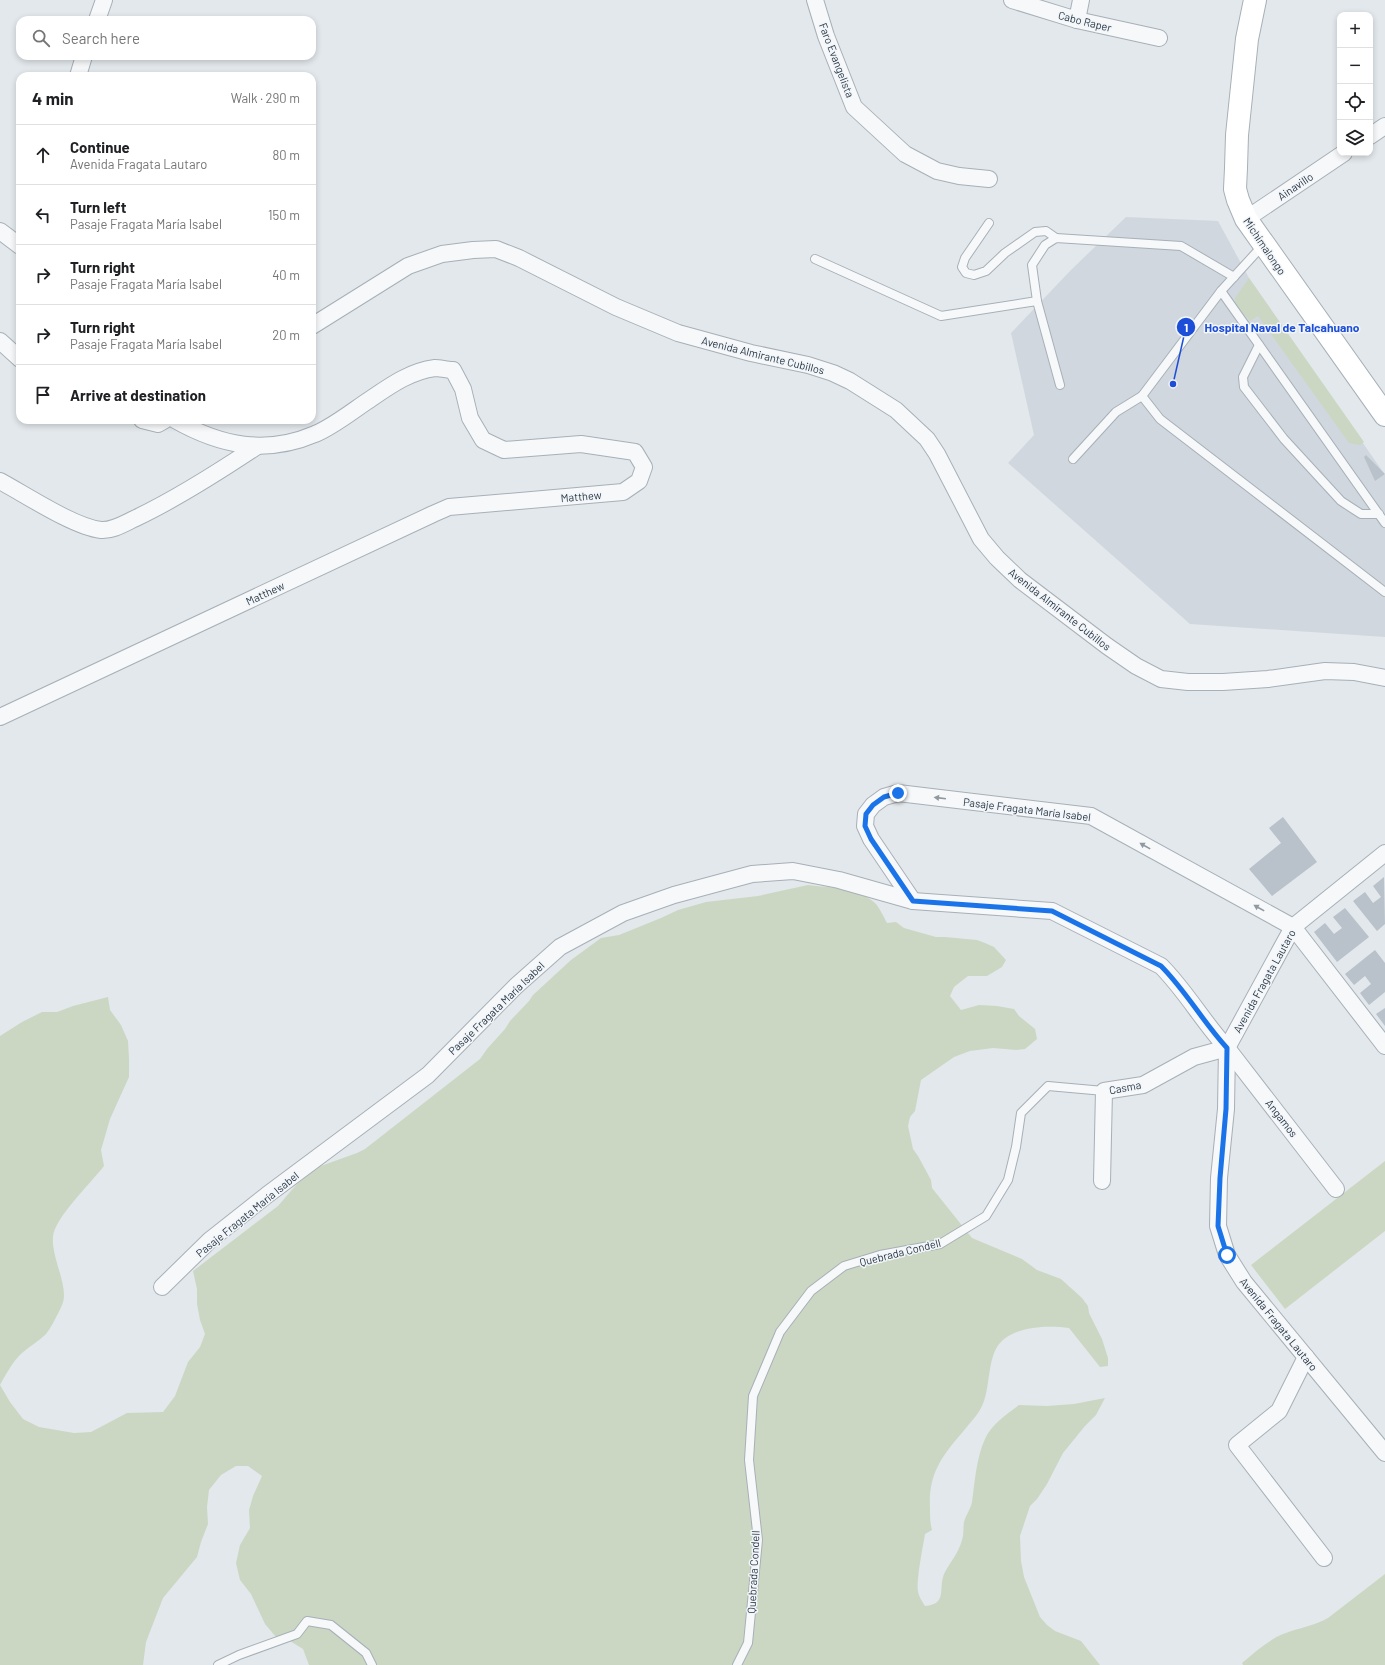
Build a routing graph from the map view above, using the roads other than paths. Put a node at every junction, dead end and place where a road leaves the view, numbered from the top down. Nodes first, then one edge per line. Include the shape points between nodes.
1 (104, 0) edge
2 (815, 0) edge
3 (1012, 0) edge
4 (1081, 0) edge
5 (1255, 0) edge
6 (98, 16) edge
7 (1077, 20) junction
8 (1159, 38) dead end
9 (83, 60) edge
10 (79, 72) edge
11 (1385, 126) edge
12 (1373, 134) edge
13 (1340, 156) edge
14 (989, 179) dead end
15 (1246, 219) junction
16 (989, 223) dead end
17 (0, 231) edge
18 (1056, 238) junction
19 (16, 243) edge
20 (1264, 244) junction
21 (815, 259) dead end
22 (1234, 277) junction
23 (1221, 291) junction
24 (1038, 301) junction
25 (316, 324) edge
26 (0, 341) edge
27 (1259, 345) junction
28 (16, 355) edge
29 (1060, 385) dead end
30 (1142, 396) junction
31 (1385, 415) edge
32 (184, 424) edge
33 (256, 446) junction
34 (1073, 459) dead end
35 (0, 481) edge
36 (1379, 514) junction
37 (1385, 523) edge
38 (1385, 592) edge
39 (1385, 678) edge
40 (0, 717) edge
41 (1385, 853) edge
42 (913, 901) junction
43 (1293, 927) junction
44 (1385, 1046) edge
45 (1227, 1048) junction
46 (1104, 1091) junction
47 (1102, 1181) dead end
48 (1336, 1189) dead end
49 (162, 1287) dead end
50 (1306, 1357) junction
51 (1385, 1453) edge
52 (1324, 1558) dead end
53 (218, 1665) edge
54 (372, 1665) edge
55 (737, 1665) edge

1 - 6 street
2 - 14 street, Faro Evangelista via 854,107 905,154 937,171
3 - 7 street, Cabo Raper
4 - 7 street
5 - 15 main road, Michimalongo via 1247,39 1237,135 1236,189
7 - 8 street, Cabo Raper
9 - 10 street
11 - 12 street
13 - 15 street, Ainavillo
15 - 20 main road, Michimalongo
16 - 18 lane via 965,258 962,267 966,273 974,275 986,272 1005,253 1035,232 1046,231
17 - 19 street
18 - 22 lane via 1182,246
18 - 24 lane via 1045,245 1032,265
20 - 22 lane
20 - 31 main road, Michimalongo
21 - 24 lane via 942,316
22 - 23 lane
23 - 27 lane
23 - 30 lane
24 - 29 lane
25 - 39 street, Avenida Almirante Cubillos via 408,266 442,254 496,249 616,307 678,333 833,373 896,410 937,454 981,539 997,558 1020,580 1136,666 1161,678 1188,682 1268,679 1325,671 1354,672
26 - 28 street
27 - 36 lane
27 - 36 lane via 1243,377 1244,387 1284,439 1341,501 1361,514
30 - 34 lane via 1116,412
30 - 38 lane via 1160,419
32 - 33 street, Matthew via 220,441
33 - 35 street via 208,480 116,528 102,530 85,526
33 - 40 street, Matthew via 290,442 316,434 398,381 418,372 436,368 453,370 463,389 470,418 483,440 504,450 581,444 635,452 644,467 639,482 623,492 449,507
36 - 37 lane
41 - 43 street, Avenida Fragata Lautaro
43 -> 42 street, Pasaje Fragata María Isabel via 1091,816 898,793 884,797 873,805 866,814 865,826
42 - 45 street, Pasaje Fragata María Isabel via 1052,911 1161,966 1174,979 1212,1033
42 - 49 street, Pasaje Fragata María Isabel via 839,880 792,871 752,874 674,895 623,913 560,946 516,986 428,1075 210,1240
43 - 44 street
43 - 45 street, Avenida Fragata Lautaro
45 - 46 street, Casma via 1194,1057 1143,1085
45 - 48 street, Angamos
45 - 50 street, Avenida Fragata Lautaro via 1226,1109 1218,1226 1227,1255 1244,1282
46 - 47 street, Casma
46 - 55 lane, Quebrada Condell via 1048,1086 1021,1113 1008,1180 986,1216 940,1244 880,1255 844,1266 811,1291 780,1332 753,1396 749,1460 758,1540 748,1643
50 - 51 street, Avenida Fragata Lautaro
50 - 52 street via 1279,1412 1237,1445
53 - 54 lane via 297,1634 307,1621 331,1625 366,1653

